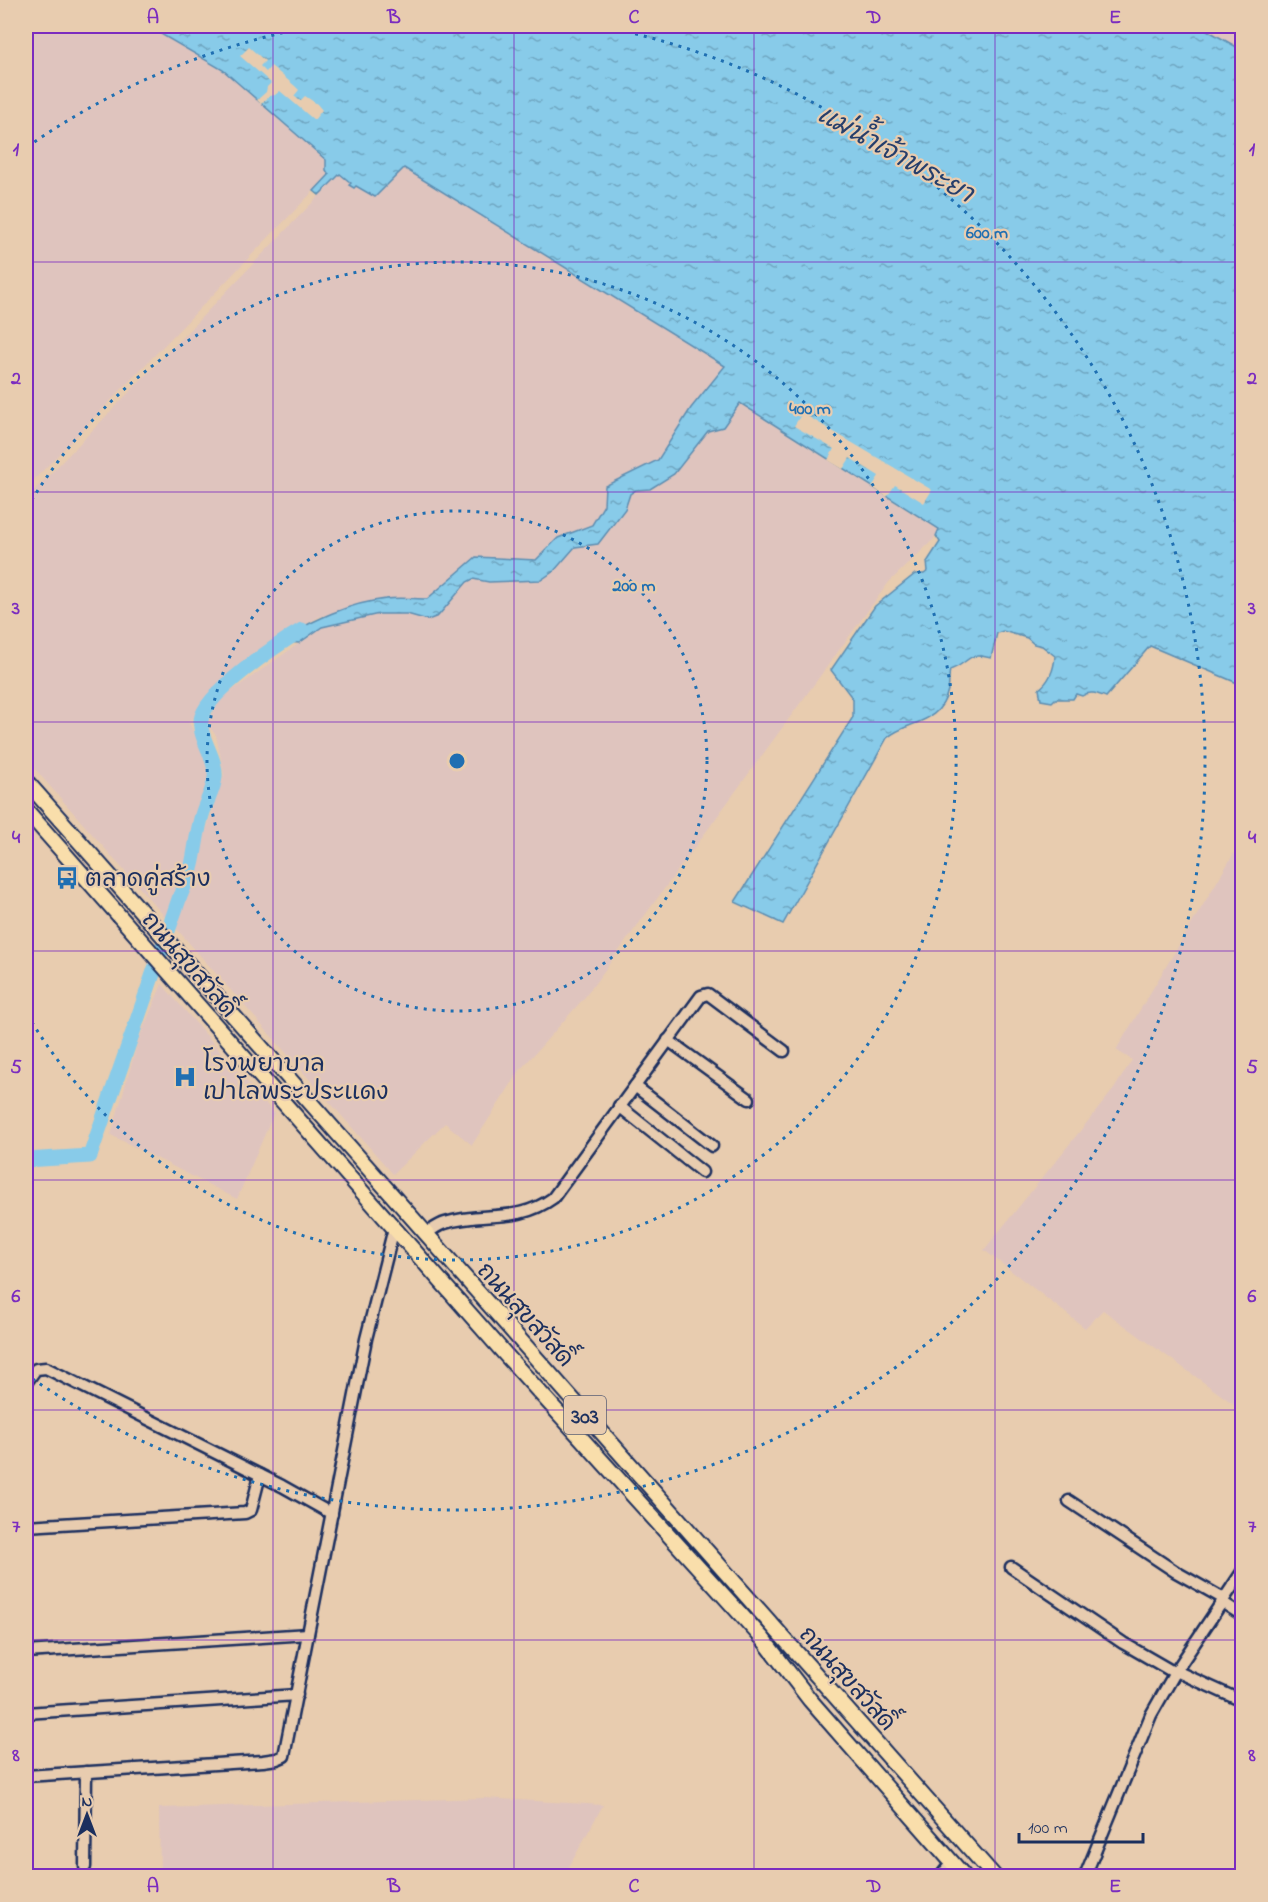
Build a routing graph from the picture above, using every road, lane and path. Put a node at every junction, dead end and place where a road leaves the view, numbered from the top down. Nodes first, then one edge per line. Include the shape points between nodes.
1 (26, 781) edge
2 (26, 813) edge
3 (668, 1040) junction
4 (784, 1051) dead end
5 (634, 1086) junction
6 (748, 1099) dead end
7 (619, 1106) junction
8 (712, 1146) dead end
9 (702, 1172) dead end
10 (394, 1228) junction
11 (425, 1234) junction
12 (26, 1383) edge
13 (260, 1475) junction
14 (1070, 1501) dead end
15 (332, 1514) junction
16 (26, 1526) edge
17 (1011, 1567) dead end
18 (1242, 1572) edge
19 (1223, 1601) junction
20 (1242, 1615) edge
21 (308, 1634) junction
22 (26, 1652) edge
23 (1175, 1672) junction
24 (297, 1695) junction
25 (1242, 1701) edge
26 (26, 1713) edge
27 (86, 1772) junction
28 (26, 1776) edge
29 (952, 1862) junction
30 (85, 1867) dead end
31 (941, 1876) edge
32 (964, 1876) edge
33 (994, 1876) edge
34 (1085, 1876) edge

1 - 11 main road, ถนนสุขสวัสดิ์ / 303
2 - 10 main road, ถนนสุขสวัสดิ์ / 303
3 - 4 street via 701,996 708,994
3 - 5 street
3 - 6 street
5 - 7 street
5 - 8 street
7 - 9 street
7 - 11 street via 553,1198 541,1207 517,1214 458,1220
10 - 15 street via 366,1339
10 - 29 main road, ถนนสุขสวัสดิ์ / 303 via 763,1639 810,1700
11 - 33 main road, ถนนสุขสวัสดิ์ / 303
12 - 13 street via 36,1369 45,1368
13 - 15 street
13 - 16 street via 254,1503 245,1513
14 - 19 street
15 - 21 street
17 - 23 street via 1114,1638
18 - 19 street
19 - 20 street
19 - 23 street
21 - 22 street
21 - 24 street
23 - 25 street
23 - 34 street via 1148,1723
24 - 26 street
24 - 27 street via 281,1758
27 - 28 street
27 - 30 street
29 - 31 street
29 - 32 main road, ถนนสุขสวัสดิ์ / 303

